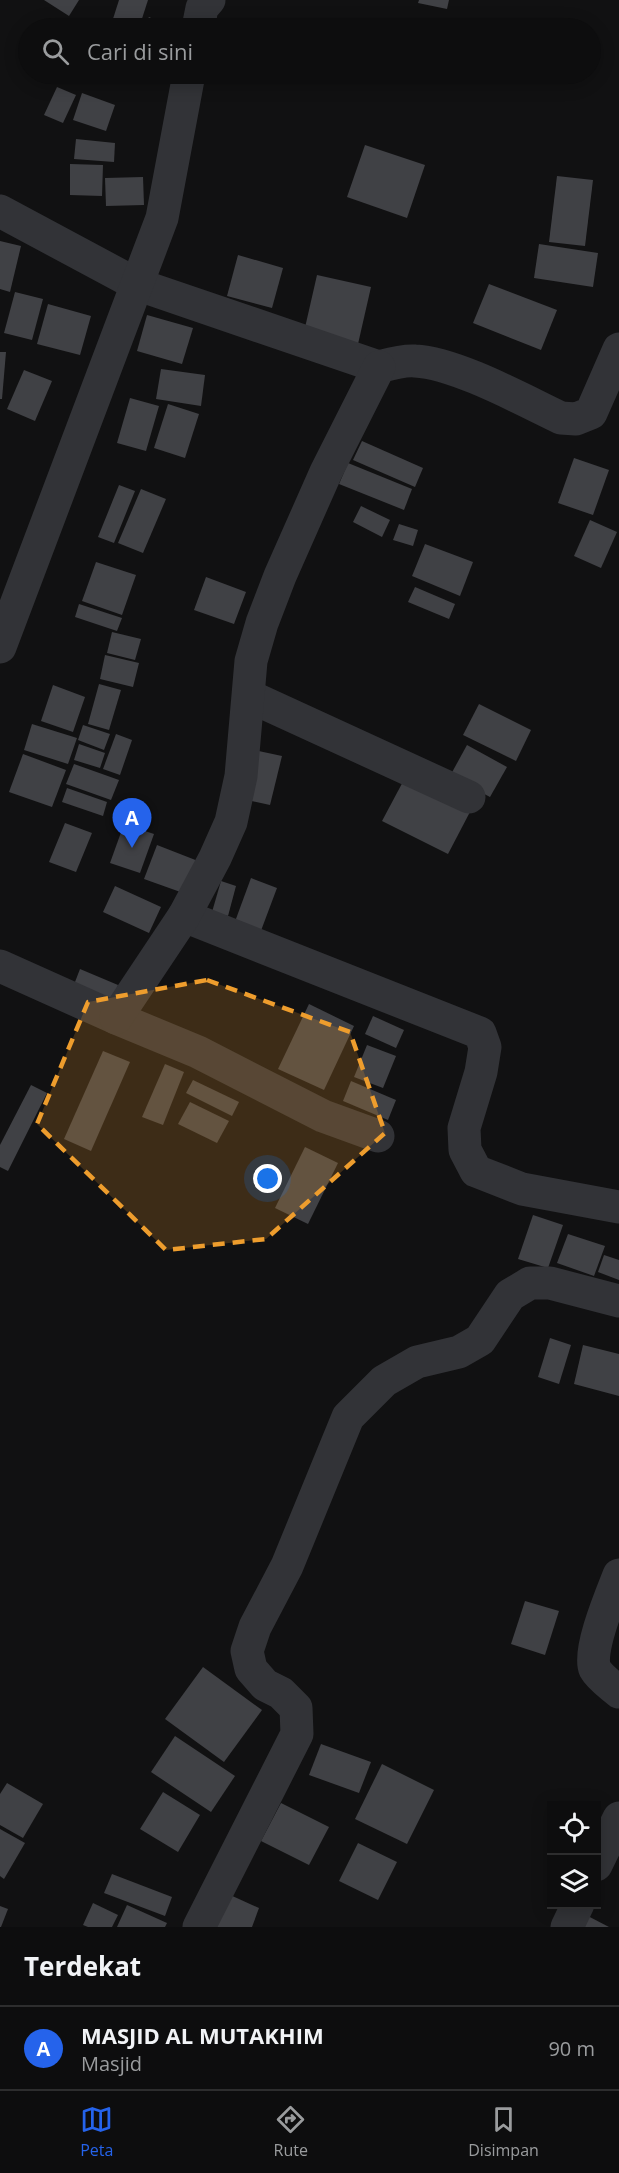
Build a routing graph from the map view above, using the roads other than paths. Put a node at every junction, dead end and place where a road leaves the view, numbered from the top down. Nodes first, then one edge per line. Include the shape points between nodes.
1 (208, 0) edge
2 (200, 18) edge
3 (187, 84) edge
4 (0, 211) edge
5 (136, 284) junction
6 (619, 349) edge
7 (379, 367) junction
8 (0, 647) edge
9 (249, 696) junction
10 (469, 798) dead end
11 (184, 916) junction
12 (0, 966) edge
13 (116, 1018) junction
14 (378, 1136) dead end
15 (619, 1207) edge
16 (619, 1302) edge
17 (619, 1575) edge
18 (619, 1692) edge
19 (619, 1818) edge
20 (601, 1856) edge
21 (576, 1909) edge
22 (199, 1927) edge
23 (567, 1927) edge

1 - 2 street
3 - 5 street via 162,218
4 - 5 street
5 - 7 street
5 - 8 street
6 - 7 street via 591,413 576,419 561,418 433,363 413,361
7 - 9 street via 280,576 251,661
9 - 10 street
9 - 11 street via 241,776 231,822
11 - 13 street
11 - 15 street via 480,1033 485,1047 481,1072 464,1128 465,1150 476,1171 522,1189
12 - 13 street
13 - 14 street via 198,1052 323,1116
16 - 22 street via 550,1283 530,1283 510,1295 480,1340 459,1352 417,1362 392,1376 348,1418 287,1566 255,1627 248,1651 251,1668 265,1685 281,1692 296,1708 297,1734
17 - 18 street via 594,1644 594,1667
19 - 20 street
21 - 23 street

